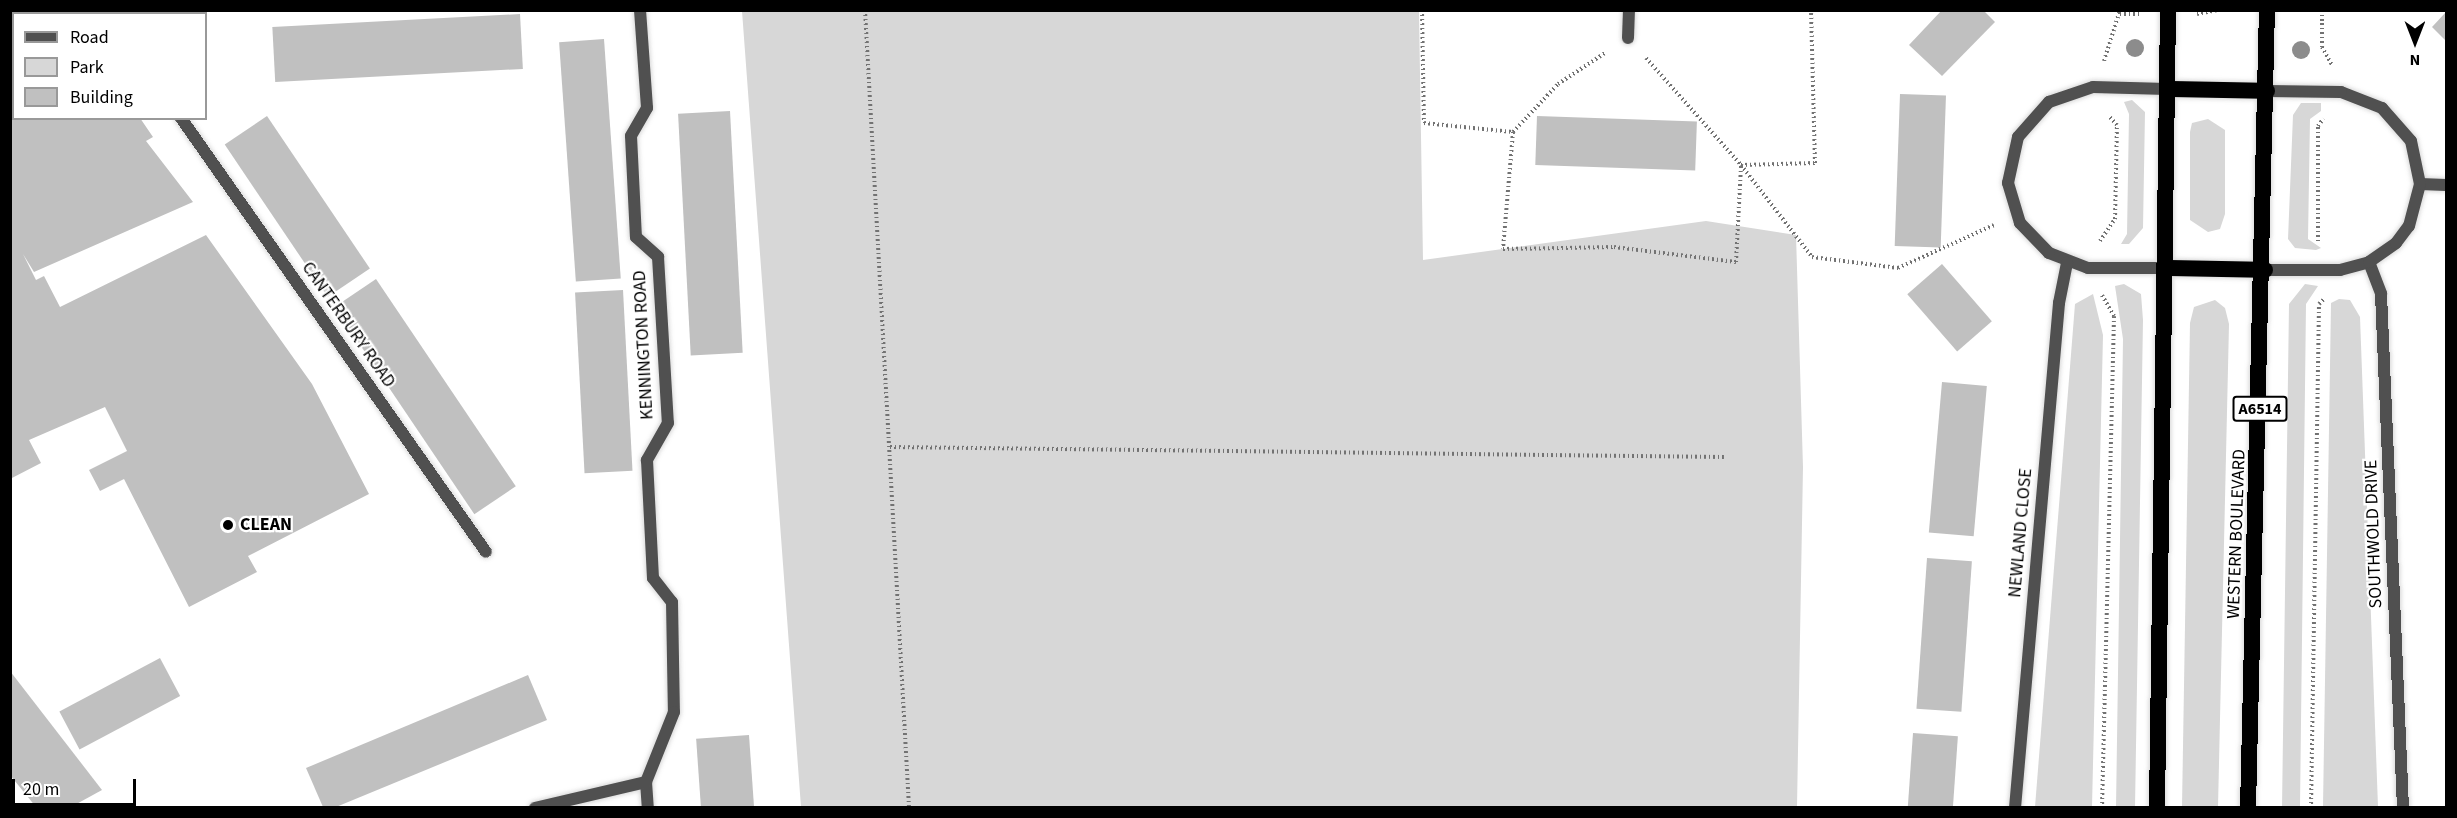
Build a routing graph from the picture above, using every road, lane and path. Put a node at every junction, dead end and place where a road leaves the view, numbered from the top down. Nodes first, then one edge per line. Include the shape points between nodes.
1 (640, 10) edge
2 (865, 10) edge
3 (1422, 10) edge
4 (1629, 10) edge
5 (1811, 10) edge
6 (2120, 10) edge
7 (2168, 10) edge
8 (2267, 10) edge
9 (1628, 38) junction
10 (2101, 87) junction
11 (2167, 89) junction
12 (2267, 91) junction
13 (182, 120) edge
14 (2318, 126) dead end
15 (1513, 132) junction
16 (1741, 165) junction
17 (2420, 184) junction
18 (2446, 185) edge
19 (2017, 214) junction
20 (2368, 262) junction
21 (2067, 263) junction
22 (2098, 268) junction
23 (2164, 268) junction
24 (2265, 270) junction
25 (2333, 270) junction
26 (890, 447) junction
27 (1724, 457) dead end
28 (486, 552) dead end
29 (646, 782) junction
30 (535, 807) edge
31 (648, 807) edge
32 (909, 807) edge
33 (2015, 807) edge
34 (2102, 807) edge
35 (2157, 807) edge
36 (2248, 807) edge
37 (2311, 807) edge
38 (2403, 807) edge

1 - 29 street, KENNINGTON ROAD via 647,108 631,136 631,147 636,237 658,257 669,423 647,460 653,578 672,602 674,712
2 - 26 path
3 - 15 path via 1424,123
4 - 9 street
5 - 16 path via 1815,163
6 - 10 path via 2101,69
7 - 11 highway
8 - 12 highway, WESTERN BOULEVARD / A6514
9 - 15 path via 1558,84
9 - 16 path
10 - 11 street
10 - 19 street via 2070,92 2049,102 2018,137 2008,183
10 - 22 path via 2100,105 2117,125 2117,136 2115,219 2099,243
11 - 12 highway
11 - 23 highway
12 - 17 street via 2341,92 2382,108 2411,141
12 - 24 highway, WESTERN BOULEVARD / A6514
13 - 28 street, CANTERBURY ROAD
14 - 25 path via 2317,239 2334,246
15 - 16 path via 1503,249 1614,247 1737,261
16 - 19 path via 1812,257 1898,268
17 - 18 street
17 - 20 street via 2409,226 2396,243
19 - 21 street via 2033,239
20 - 25 street
20 - 38 street, SOUTHWOLD DRIVE via 2381,294
21 - 22 street
21 - 33 street, NEWLAND CLOSE via 2059,303
22 - 23 street
22 - 34 path via 2097,286 2114,316
23 - 24 highway
23 - 35 highway
24 - 25 street
24 - 36 highway, WESTERN BOULEVARD / A6514
25 - 37 path via 2333,294 2319,304
26 - 27 path
26 - 32 path
29 - 30 street
29 - 31 street, KENNINGTON ROAD

